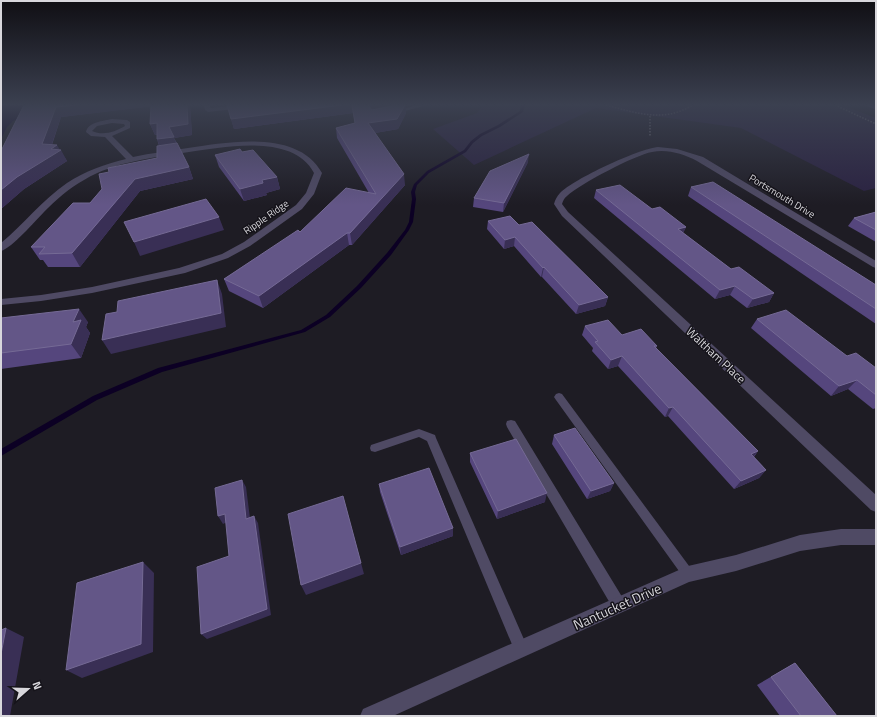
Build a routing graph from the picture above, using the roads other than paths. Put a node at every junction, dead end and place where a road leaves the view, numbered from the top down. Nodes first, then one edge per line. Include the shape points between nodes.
1 (111, 138) edge
2 (132, 159) junction
3 (558, 204) joint
4 (1, 248) edge
5 (876, 265) edge
6 (1, 302) edge
7 (559, 397) dead end
8 (511, 424) dead end
9 (375, 448) dead end
10 (876, 505) edge
11 (876, 537) edge
12 (688, 574) junction
13 (619, 605) junction
14 (521, 649) junction
15 (370, 716) edge

1 - 2 street
2 - 4 street, Ripple Ridge via 101,169 65,188
2 - 6 street, Ripple Ridge via 207,147 250,144 279,146 296,153 315,167 318,173 310,194 299,207 247,244 225,256 181,271 92,290
3 - 5 street, Portsmouth Drive via 559,199 572,188 638,154 653,150 674,150 700,159
3 - 10 street, Waltham Place via 565,214
7 - 12 lane
8 - 13 lane
9 - 14 lane via 419,433 430,438
11 - 12 street, Nantucket Drive via 841,537 800,543 736,563
12 - 13 street, Nantucket Drive
13 - 14 street, Nantucket Drive
14 - 15 street, Nantucket Drive

